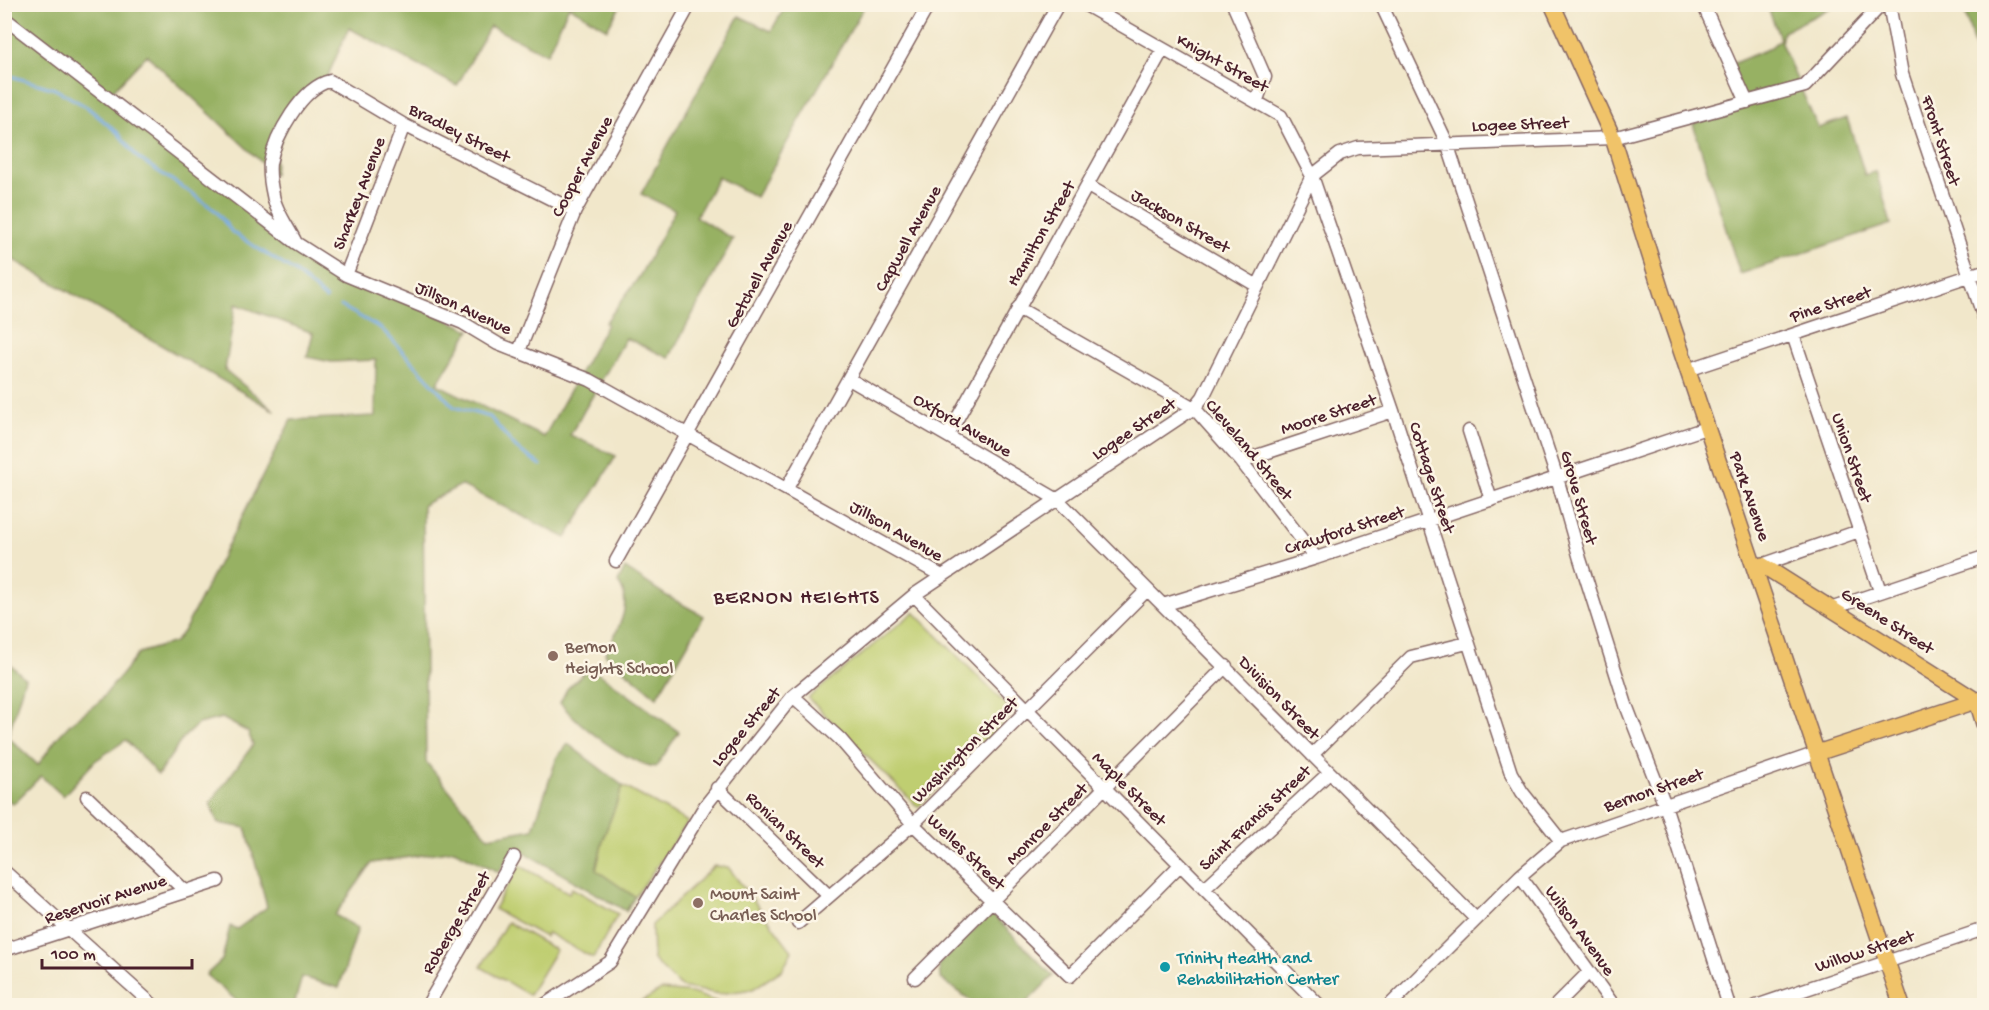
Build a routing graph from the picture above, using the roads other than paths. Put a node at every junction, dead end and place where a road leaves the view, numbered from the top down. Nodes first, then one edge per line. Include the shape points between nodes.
1 (690, 4) edge
2 (929, 4) edge
3 (1058, 4) edge
4 (1084, 4) edge
5 (1233, 4) edge
6 (1381, 4) edge
7 (1552, 4) edge
8 (1703, 4) edge
9 (1882, 4) edge
10 (1889, 4) edge
11 (4, 18) edge
12 (1163, 49) junction
13 (1257, 100) junction
14 (1747, 102) junction
15 (1281, 116) joint
16 (404, 125) junction
17 (1613, 138) junction
18 (1447, 143) junction
19 (1312, 176) junction
20 (1088, 186) junction
21 (575, 211) junction
22 (296, 243) junction
23 (1984, 271) edge
24 (346, 275) junction
25 (1970, 276) junction
26 (1256, 285) junction
27 (1018, 308) junction
28 (1984, 318) edge
29 (1793, 334) junction
30 (519, 351) junction
31 (1687, 370) junction
32 (849, 379) junction
33 (1194, 408) junction
34 (1393, 411) junction
35 (1706, 428) junction
36 (1469, 431) dead end
37 (688, 434) junction
38 (948, 435) junction
39 (1241, 461) junction
40 (1557, 478) junction
41 (788, 488) junction
42 (1058, 500) junction
43 (1491, 500) junction
44 (1428, 521) junction
45 (1859, 531) junction
46 (1984, 557) edge
47 (1316, 558) junction
48 (616, 561) dead end
49 (1759, 566) junction
50 (942, 576) junction
51 (1147, 590) junction
52 (1880, 591) junction
53 (915, 595) junction
54 (1163, 605) junction
55 (1833, 608) junction
56 (1467, 643) junction
57 (1226, 666) junction
58 (793, 696) junction
59 (1981, 700) edge
60 (1028, 711) junction
61 (1984, 724) edge
62 (1817, 753) junction
63 (1312, 756) junction
64 (1329, 773) junction
65 (717, 788) junction
66 (1106, 789) junction
67 (87, 797) dead end
68 (1665, 805) junction
69 (914, 824) junction
70 (1561, 841) junction
71 (514, 857) dead end
72 (1180, 865) junction
73 (4, 872) edge
74 (1520, 876) junction
75 (218, 881) dead end
76 (1204, 889) junction
77 (185, 891) junction
78 (829, 896) junction
79 (993, 902) junction
80 (1476, 919) junction
81 (798, 924) dead end
82 (68, 929) junction
83 (1984, 929) edge
84 (4, 950) edge
85 (1886, 961) junction
86 (1589, 972) junction
87 (915, 978) dead end
88 (154, 1005) edge
89 (427, 1005) edge
90 (543, 1005) edge
91 (1320, 1005) edge
92 (1389, 1005) edge
93 (1555, 1005) edge
94 (1614, 1005) edge
95 (1729, 1005) edge
96 (1756, 1005) edge
97 (1902, 1005) edge

1 - 21 street, Cooper Avenue
2 - 37 street, Getchell Avenue
3 - 32 street, Capwell Avenue
4 - 12 street, Knight Street
5 - 13 street via 1265,77
6 - 18 street, Grove Street
7 - 17 main road, Park Avenue
8 - 14 street
9 - 14 street, Logee Street via 1805,87
10 - 25 street, Front Street via 1902,74
11 - 22 street, Jillson Avenue
12 - 13 street, Knight Street
12 - 20 street, Hamilton Street
13 - 15 street, Knight Street
14 - 17 street, Logee Street
15 - 19 street, Cottage Street
16 - 21 street, Bradley Street
16 - 22 street, Bradley Street via 330,81 305,95 288,117 270,163 273,198
16 - 24 street, Sharkey Avenue
17 - 18 street, Logee Street
17 - 31 main road, Park Avenue
18 - 19 street, Logee Street via 1358,148 1340,154
18 - 40 street, Grove Street
19 - 26 street, Logee Street
19 - 34 street, Cottage Street
20 - 26 street, Jackson Street
20 - 27 street, Hamilton Street
21 - 30 street, Cooper Avenue
22 - 24 street, Jillson Avenue
23 - 25 street, Pine Street
24 - 30 street, Jillson Avenue via 463,323 498,345
25 - 28 street, Front Street
25 - 29 street, Pine Street
26 - 33 street, Logee Street via 1203,397
27 - 33 street, Cleveland Street
27 - 38 street, Hamilton Street
29 - 31 street, Pine Street
29 - 45 street, Union Street
30 - 37 street, Jillson Avenue via 590,380
31 - 35 main road, Park Avenue
32 - 38 street, Oxford Avenue
32 - 41 street, Capwell Avenue
33 - 39 street, Cleveland Street
33 - 42 street, Logee Street
34 - 39 street, Moore Street
34 - 44 street, Cottage Street
35 - 40 street, Crawford Street
35 - 49 main road, Park Avenue
36 - 43 street
37 - 41 street, Jillson Avenue
37 - 48 street, Getchell Avenue
38 - 42 street, Oxford Avenue
39 - 47 street, Cleveland Street
40 - 43 street, Crawford Street
40 - 68 street, Grove Street via 1626,705
41 - 50 street, Jillson Avenue
42 - 50 street, Logee Street
42 - 51 street, Division Street
43 - 44 street, Crawford Street
44 - 47 street, Crawford Street
44 - 56 street, Cottage Street
45 - 49 street
45 - 52 street, Union Street
46 - 52 street
47 - 54 street, Crawford Street
49 - 55 main road, Greene Street
49 - 62 main road, Park Avenue
50 - 53 street, Logee Street
51 - 54 street, Division Street
51 - 60 street, Washington Street
52 - 55 street
53 - 58 street, Logee Street
53 - 60 street, Maple Street
54 - 57 street, Division Street
55 - 59 main road, Greene Street
56 - 63 street via 1411,657
56 - 70 street, Cottage Street via 1511,773
57 - 63 street, Division Street
57 - 66 street, Monroe Street
58 - 65 street, Logee Street
58 - 69 street, Welles Street via 840,740
59 - 61 main road
59 - 62 main road, Bernon Street
60 - 66 street, Maple Street
60 - 69 street, Washington Street
62 - 68 street, Bernon Street
62 - 85 main road, Park Avenue
63 - 64 street, Division Street
64 - 76 street, Saint Francis Street
64 - 80 street, Division Street
65 - 78 street, Ronian Street
65 - 90 street, Logee Street via 610,962
66 - 72 street, Maple Street
66 - 79 street, Monroe Street
67 - 77 street
68 - 70 street, Bernon Street
68 - 95 street, Grove Street
69 - 78 street, Washington Street
69 - 79 street, Welles Street
70 - 74 street, Bernon Street
71 - 89 street, Roberge Street
72 - 76 street, Maple Street
72 - 79 street, Welles Street via 1070,976
73 - 82 street
74 - 80 street, Bernon Street
74 - 86 street, Wilson Avenue
75 - 77 street, Reservoir Avenue
76 - 91 street, Maple Street
77 - 82 street, Reservoir Avenue
78 - 81 street, Washington Street
79 - 87 street, Monroe Street
80 - 92 street, Bernon Street
82 - 84 street, Reservoir Avenue
82 - 88 street
83 - 85 street, Willow Street
85 - 96 street, Willow Street
85 - 97 main road, Park Avenue
86 - 93 street
86 - 94 street, Wilson Avenue

